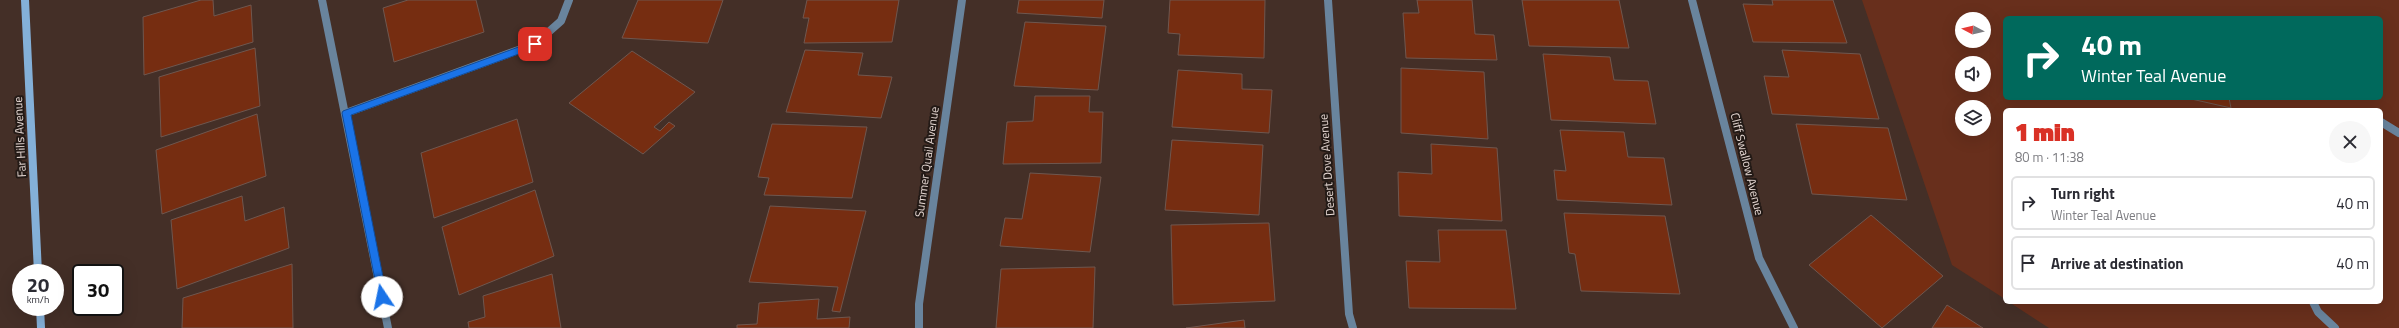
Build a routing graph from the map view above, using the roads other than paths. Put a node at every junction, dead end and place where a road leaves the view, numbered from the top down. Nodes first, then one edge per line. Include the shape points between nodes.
1 (25, 0) edge
2 (322, 0) edge
3 (569, 0) edge
4 (962, 0) edge
5 (1328, 0) edge
6 (1692, 0) edge
7 (346, 113) junction
8 (2383, 123) edge
9 (2399, 133) edge
10 (38, 264) edge
11 (2314, 304) edge
12 (40, 316) edge
13 (41, 328) edge
14 (388, 328) edge
15 (919, 328) edge
16 (1352, 328) edge
17 (1794, 328) edge
18 (2335, 328) edge

1 - 10 main road, Far Hills Avenue
2 - 7 street
3 - 7 street via 561,21 535,44
4 - 15 street, Summer Quail Avenue via 919,304
5 - 16 street, Desert Dove Avenue
6 - 17 street, Cliff Swallow Avenue via 1759,258
7 - 14 street
8 - 9 street
11 - 18 street via 2318,312
12 - 13 main road

